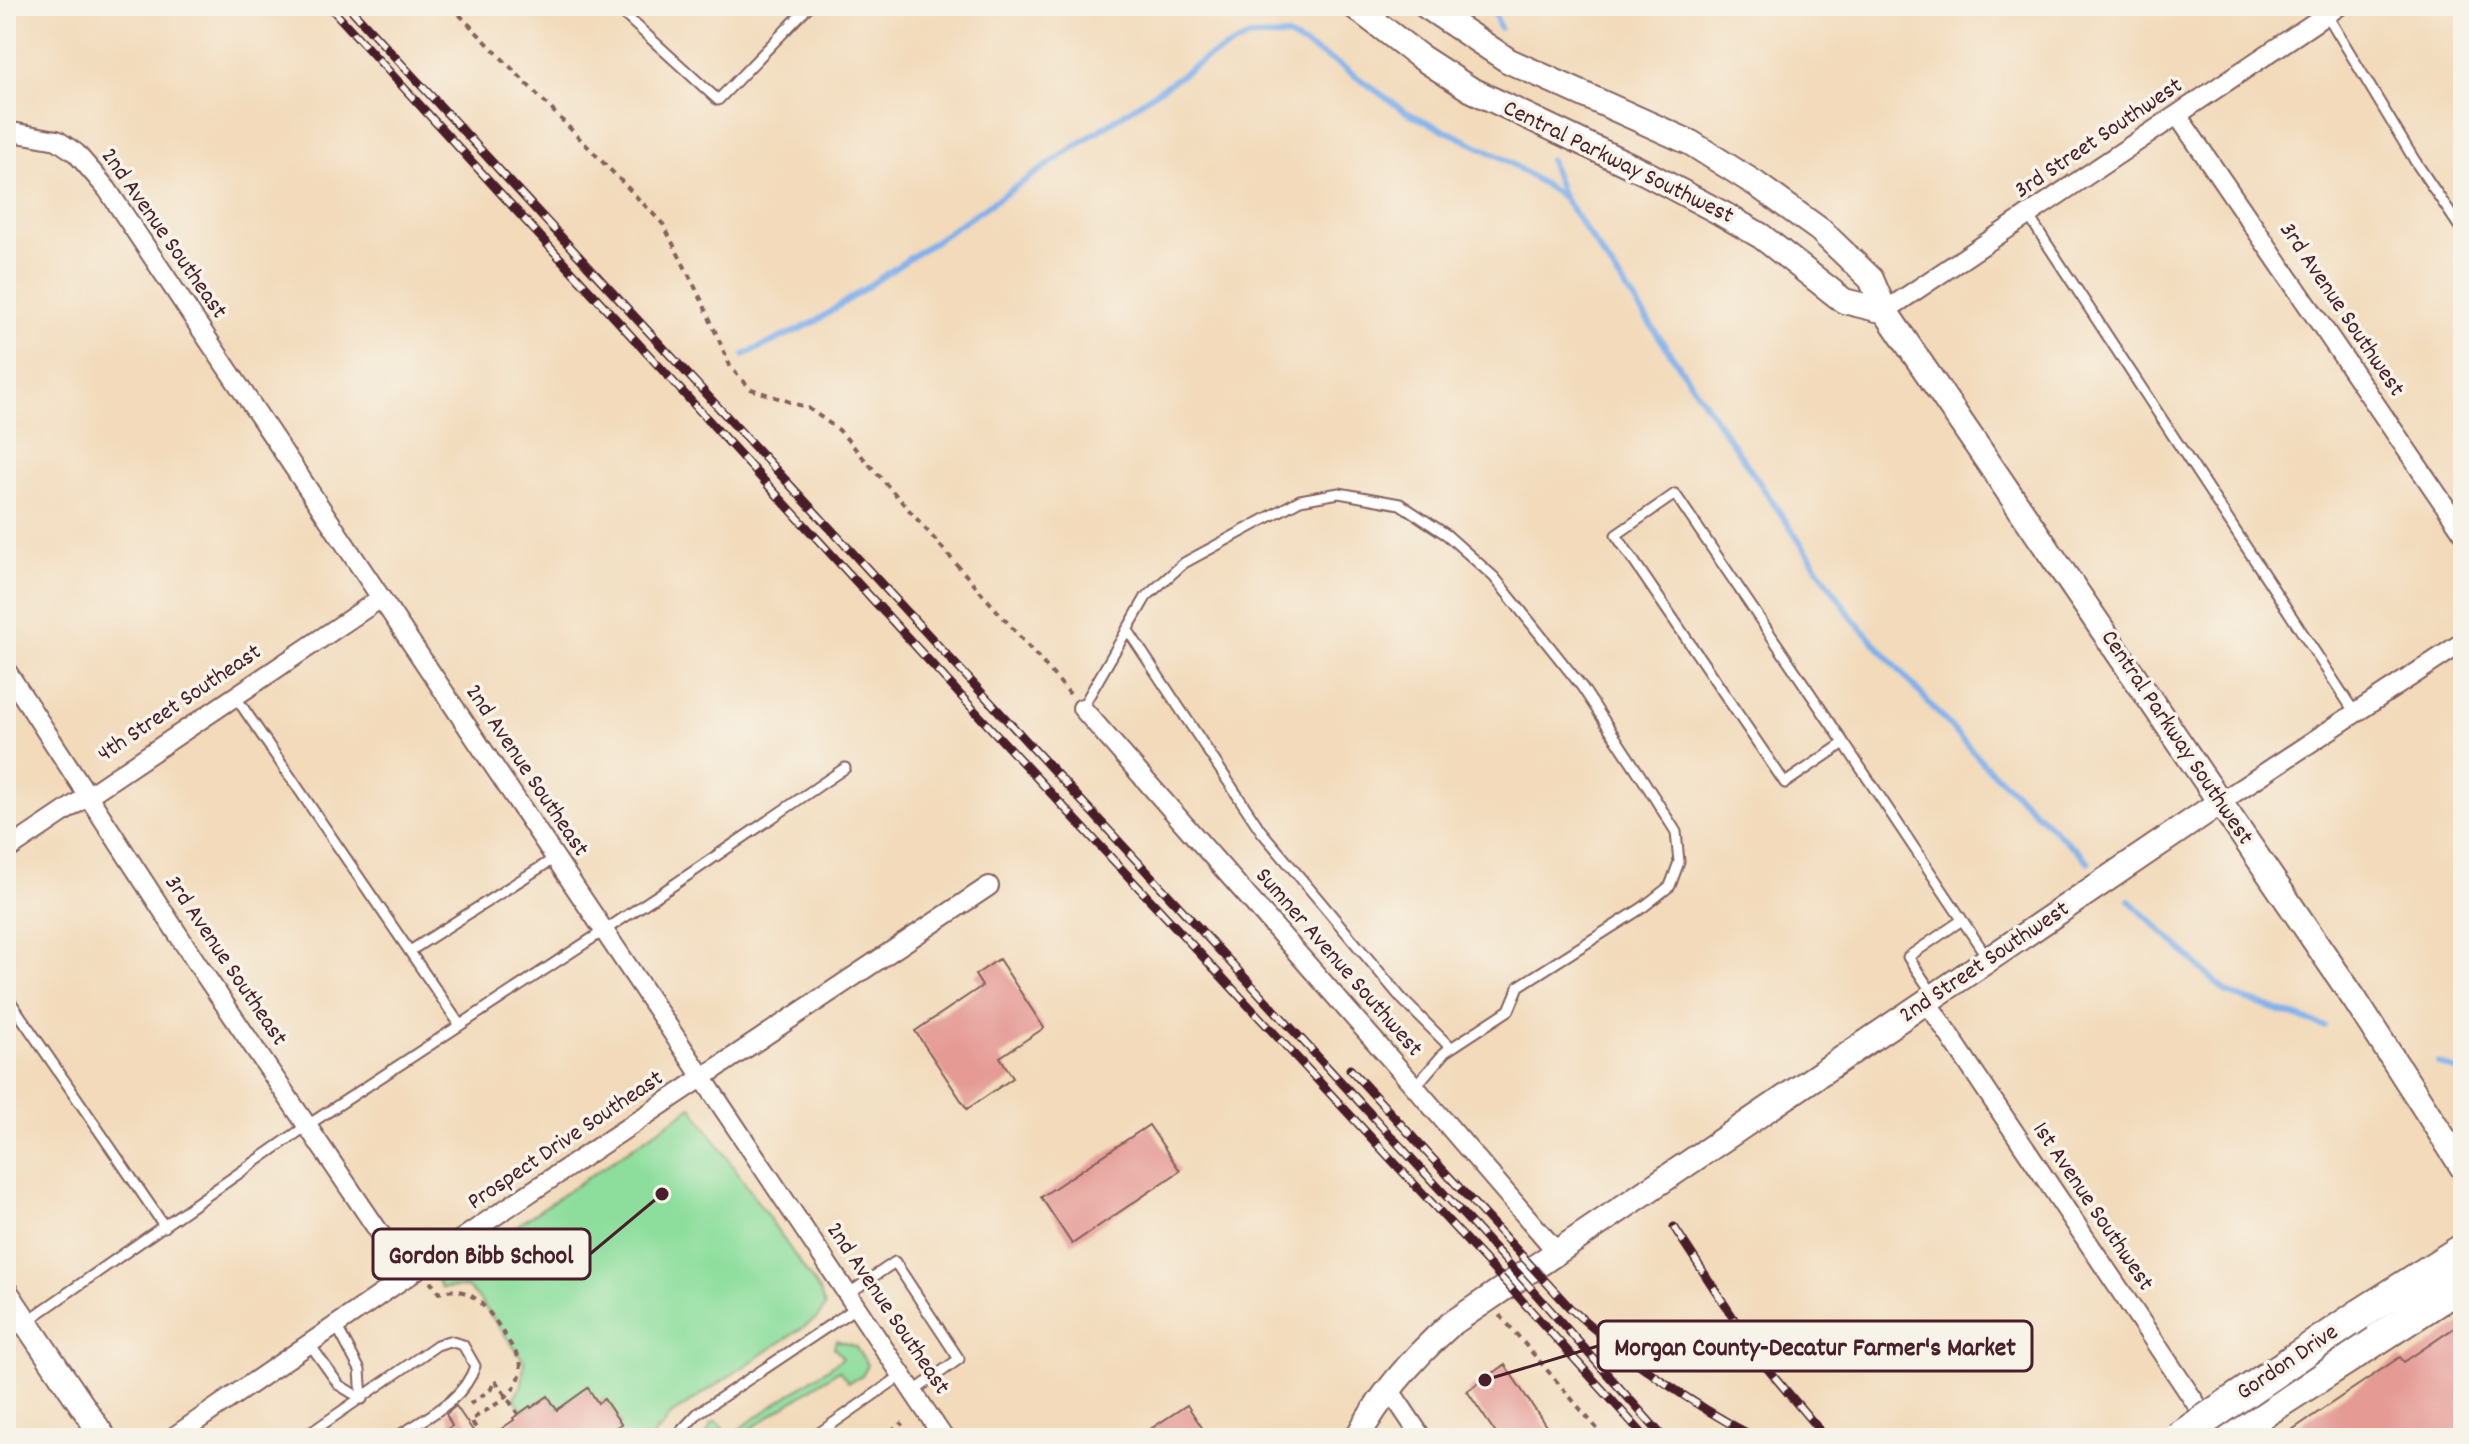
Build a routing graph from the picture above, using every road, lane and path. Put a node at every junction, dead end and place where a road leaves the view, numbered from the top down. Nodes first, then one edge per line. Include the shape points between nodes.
1 (451, 6) edge
2 (615, 6) edge
3 (809, 6) edge
4 (1354, 6) edge
5 (1426, 6) edge
6 (2333, 10) edge
7 (2178, 116) junction
8 (6, 133) edge
9 (2028, 215) junction
10 (2463, 232) edge
11 (1885, 311) junction
12 (2463, 532) edge
13 (381, 598) junction
14 (1127, 629) junction
15 (2463, 642) edge
16 (6, 670) edge
17 (235, 696) junction
18 (1082, 708) junction
19 (2355, 713) junction
20 (1844, 743) junction
21 (845, 768) dead end
22 (88, 796) junction
23 (2219, 803) junction
24 (6, 851) edge
25 (555, 858) junction
26 (989, 886) dead end
27 (1962, 920) junction
28 (604, 931) junction
29 (410, 951) junction
30 (1989, 960) junction
31 (6, 995) edge
32 (1931, 1000) junction
33 (460, 1025) junction
34 (1451, 1048) junction
35 (704, 1079) junction
36 (1415, 1087) junction
37 (308, 1125) junction
38 (2463, 1168) edge
39 (165, 1227) junction
40 (2463, 1249) edge
41 (1556, 1251) junction
42 (409, 1276) junction
43 (2463, 1284) edge
44 (1498, 1290) junction
45 (6, 1293) edge
46 (852, 1300) junction
47 (336, 1325) junction
48 (16, 1329) edge
49 (309, 1343) junction
50 (902, 1375) junction
51 (495, 1380) dead end
52 (1389, 1389) junction
53 (913, 1392) junction
54 (362, 1399) junction
55 (518, 1414) dead end
56 (903, 1423) dead end
57 (104, 1438) edge
58 (172, 1438) edge
59 (303, 1438) edge
60 (395, 1438) edge
61 (681, 1438) edge
62 (812, 1438) edge
63 (880, 1438) edge
64 (944, 1438) edge
65 (1357, 1438) edge
66 (1422, 1438) edge
67 (1605, 1438) edge
68 (2178, 1438) edge
69 (2222, 1438) edge

1 - 18 path via 663,224 731,368 751,389 808,408 839,430
2 - 3 lane via 718,100
4 - 11 street, Central Parkway Southwest via 1470,89 1721,213 1761,236 1844,301
5 - 11 street, Central Parkway Southwest via 1509,61 1691,143 1756,184 1820,230 1871,279
6 - 7 street, 3rd Street Southwest
6 - 10 lane via 2415,161
7 - 9 street, 3rd Street Southwest
7 - 12 street, 3rd Avenue Southwest
8 - 13 street, 2nd Avenue Southeast via 57,140 76,153 107,189
9 - 11 street, 3rd Street Southwest
9 - 19 lane
11 - 23 street, Central Parkway Southwest
13 - 17 street, 4th Street Southeast
13 - 25 street, 2nd Avenue Southeast
14 - 18 lane
14 - 34 lane via 1261,831 1402,999
14 - 34 lane via 1146,597 1184,563 1300,500 1339,493 1367,496 1400,504 1494,577 1582,687 1676,832 1679,862 1670,886 1519,986 1509,1010
15 - 19 street, 2nd Street Southwest
16 - 22 street, 3rd Avenue Southeast
17 - 22 street, 4th Street Southeast
17 - 29 lane
18 - 36 street, Sumner Avenue Southwest
19 - 23 street, 2nd Street Southwest
20 - 20 lane via 1785,783 1616,535 1675,494
20 - 27 lane
21 - 28 lane
22 - 24 street, 4th Street Southeast
22 - 37 street, 3rd Avenue Southeast
23 - 30 street, 2nd Street Southwest
23 - 38 street, Central Parkway Southwest
25 - 28 street, 2nd Avenue Southeast
25 - 29 lane
26 - 35 street, Prospect Drive Southeast
27 - 30 lane
27 - 32 lane via 1908,957
28 - 33 lane
28 - 35 street, 2nd Avenue Southeast
29 - 33 lane
30 - 32 street, 2nd Street Southwest
31 - 39 lane
32 - 41 street, 2nd Street Southwest
32 - 69 street, 1st Avenue Southwest
33 - 37 lane
34 - 36 lane
35 - 42 street, Prospect Drive Southeast
35 - 46 street, 2nd Avenue Southeast
36 - 41 street, Sumner Avenue Southwest
37 - 39 lane
37 - 42 street, 3rd Avenue Southeast
39 - 48 lane
40 - 68 main road, Gordon Drive, bridge
41 - 44 street, 2nd Street Southwest
42 - 47 street, Prospect Drive Southeast
43 - 69 main road, Gordon Drive
44 - 52 street, 2nd Street Southwest via 1451,1324
44 - 67 path via 1500,1316
45 - 48 street
46 - 50 street, 2nd Avenue Southeast
46 - 53 lane via 895,1262 959,1359
46 - 61 lane via 698,1413
47 - 49 street, Prospect Drive Southeast
47 - 54 lane via 360,1370
48 - 57 street
49 - 54 lane via 339,1385
49 - 58 street, Prospect Drive Southeast
50 - 53 street, 2nd Avenue Southeast
50 - 62 lane
51 - 55 path
52 - 65 street, 2nd Street Southwest
52 - 66 street
53 - 64 street, 2nd Avenue Southeast
54 - 59 lane
54 - 60 lane via 437,1345 463,1345 475,1366 460,1394
56 - 63 path

